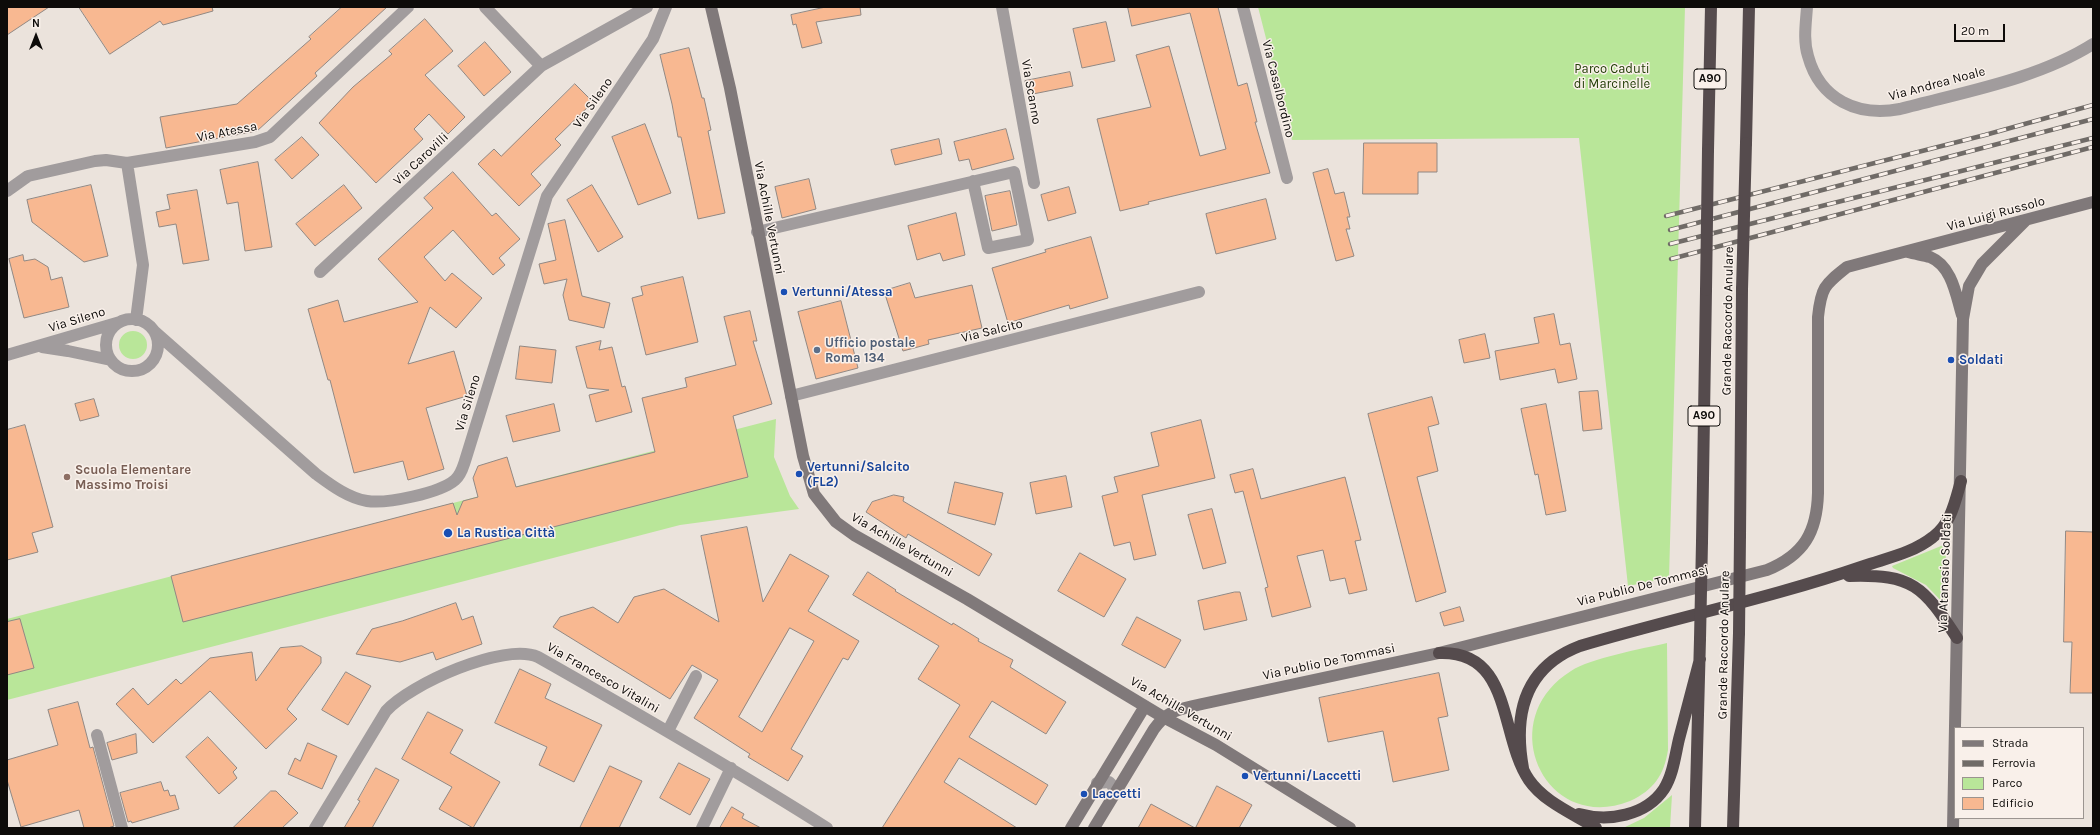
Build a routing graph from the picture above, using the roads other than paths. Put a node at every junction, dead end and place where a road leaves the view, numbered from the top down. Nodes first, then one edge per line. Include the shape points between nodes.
1 (408, 7) edge
2 (485, 7) edge
3 (647, 7) edge
4 (666, 7) edge
5 (711, 7) edge
6 (1002, 7) edge
7 (1243, 7) edge
8 (1711, 7) edge
9 (1749, 7) edge
10 (1806, 7) edge
11 (2093, 44) edge
12 (541, 66) junction
13 (127, 163) junction
14 (1287, 178) dead end
15 (973, 181) junction
16 (1034, 183) dead end
17 (7, 190) edge
18 (2093, 202) edge
19 (2025, 221) junction
20 (757, 232) junction
21 (1905, 252) junction
22 (320, 272) dead end
23 (1199, 292) dead end
24 (1964, 319) junction
25 (131, 320) junction
26 (154, 331) junction
27 (39, 347) junction
28 (7, 355) edge
29 (111, 360) junction
30 (791, 396) junction
31 (1961, 482) junction
32 (1838, 576) junction
33 (1957, 638) junction
34 (1439, 653) junction
35 (1700, 660) junction
36 (696, 676) dead end
37 (1145, 706) junction
38 (1163, 716) junction
39 (1955, 727) edge
40 (668, 731) junction
41 (97, 735) dead end
42 (1735, 756) junction
43 (731, 768) junction
44 (1523, 768) junction
45 (1954, 780) edge
46 (1097, 784) junction
47 (1115, 794) junction
48 (1570, 811) junction
49 (122, 828) edge
50 (314, 828) edge
51 (702, 828) edge
52 (827, 828) edge
53 (1071, 828) edge
54 (1094, 828) edge
55 (1350, 828) edge
56 (1596, 828) edge
57 (1695, 828) edge
58 (1733, 828) edge
59 (1739, 828) edge
60 (1953, 828) edge

1 - 13 street, Via Atessa via 270,137 240,145
2 - 12 street
3 - 12 street, Via Carovilli
4 - 26 street, Via Sileno via 653,38 546,196 465,461 452,482 408,496 375,501 356,498 335,488
5 - 20 street, Via Achille Vertunni via 730,88
6 - 16 street, Via Scanno
7 - 14 street, Via Casalbordino
8 - 35 highway, Grande Raccordo Anulare / A90, bridge
9 - 42 highway, Grande Raccordo Anulare, bridge
10 - 11 street, Via Andrea Noale via 1805,39 1812,69 1820,82 1839,101 1856,109 1886,112 1900,109 2034,72 2063,61
12 - 22 street, Via Carovilli
13 - 17 street, Via Atessa via 94,161 35,174
13 - 25 street via 143,265
15 - 15 street via 1014,172 1028,240 988,248
15 - 20 street
18 - 19 street, Via Luigi Russolo
19 - 21 street, Via Luigi Russolo
19 - 24 street, Via Atanasio Soldati via 1982,264 1969,286
20 - 30 street, Via Achille Vertunni
21 - 24 street, Via Atanasio Soldati via 1931,258 1944,267 1952,280
21 - 34 street, Via Publio De Tommasi via 1847,267 1832,279 1821,294 1818,317 1818,508 1814,527 1794,554 1768,570
23 - 30 street, Via Salcito
24 - 31 street, Via Atanasio Soldati via 1960,418
25 - 26 street via 149,326
25 - 27 street, Via Sileno via 102,325
25 - 29 street via 118,324 108,337 107,353
26 - 29 street via 158,348 150,363 135,371 118,366
27 - 28 street
27 - 29 street, Via Sileno
30 - 37 street, Via Achille Vertunni via 810,485 821,505 844,528
31 - 32 highway via 1950,515 1934,537 1906,553
31 - 33 street, Via Atanasio Soldati
32 - 33 highway via 1878,575 1910,584 1932,602
32 - 44 highway via 1617,635 1562,654 1539,674 1524,699 1519,730
33 - 39 street, Via Atanasio Soldati
34 - 38 street, Via Publio De Tommasi via 1202,704
34 - 44 highway via 1466,657 1491,675
35 - 48 highway via 1672,770 1662,792 1642,808 1624,815 1604,817
35 - 57 highway, Grande Raccordo Anulare / A90
36 - 40 street
37 - 38 street, Via Achille Vertunni
37 - 46 street
38 - 47 street
38 - 55 street, Via Achille Vertunni
40 - 43 street, Via Francesco Vitalini
40 - 50 street, Via Francesco Vitalini via 534,655 522,652 496,656 421,685 394,702
41 - 49 street
42 - 58 highway, Grande Raccordo Anulare
42 - 59 highway
43 - 51 street
43 - 52 street, Via Francesco Vitalini
44 - 48 highway via 1534,787 1551,801
45 - 60 street, Via Atanasio Soldati
46 - 47 street via 1109,782
46 - 53 street
47 - 54 street
48 - 56 highway

